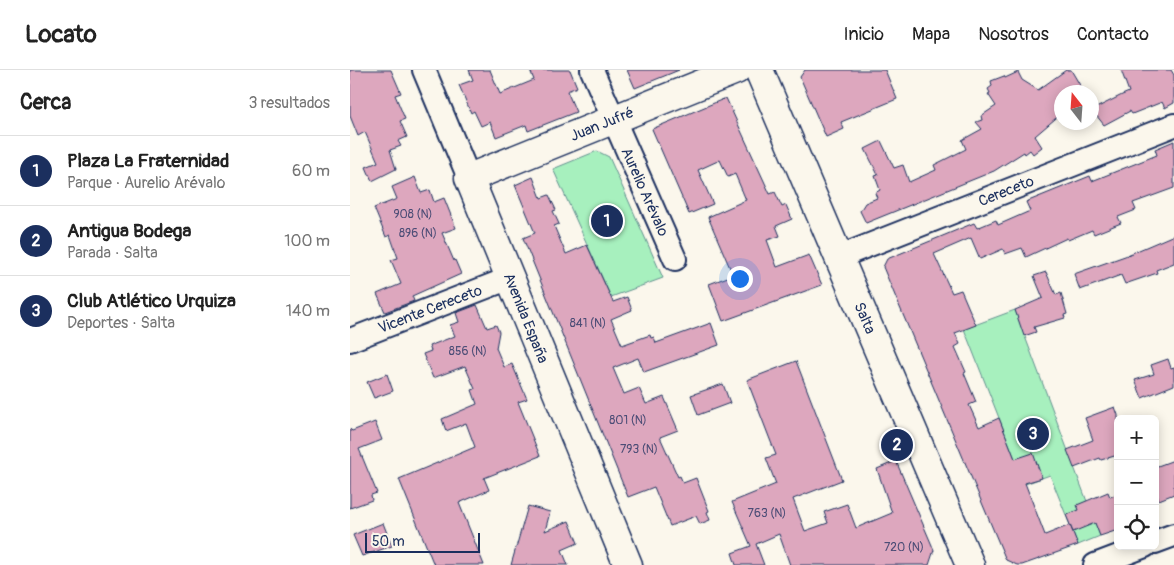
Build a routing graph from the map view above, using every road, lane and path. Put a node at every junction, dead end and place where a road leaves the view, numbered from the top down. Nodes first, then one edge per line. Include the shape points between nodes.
1 (424, 70) edge
2 (592, 70) edge
3 (736, 70) edge
4 (759, 70) edge
5 (614, 120) junction
6 (1174, 125) edge
7 (469, 178) junction
8 (839, 257) junction
9 (675, 259) dead end
10 (510, 278) junction
11 (350, 340) edge
12 (1174, 535) edge
13 (1159, 541) edge
14 (1134, 550) edge
15 (628, 565) edge
16 (970, 565) edge
17 (1095, 565) edge

1 - 7 street, Avenida España
2 - 5 street, Aurelio Arévalo
3 - 5 main road, Juan Jufré
4 - 8 main road, Salta
5 - 7 main road, Juan Jufré
5 - 9 street, Aurelio Arévalo
6 - 8 street, Cereceto
7 - 10 main road, Avenida España
8 - 16 main road, Salta
10 - 11 street, Vicente Cereceto
10 - 15 main road, Avenida España
12 - 13 street
14 - 17 street

